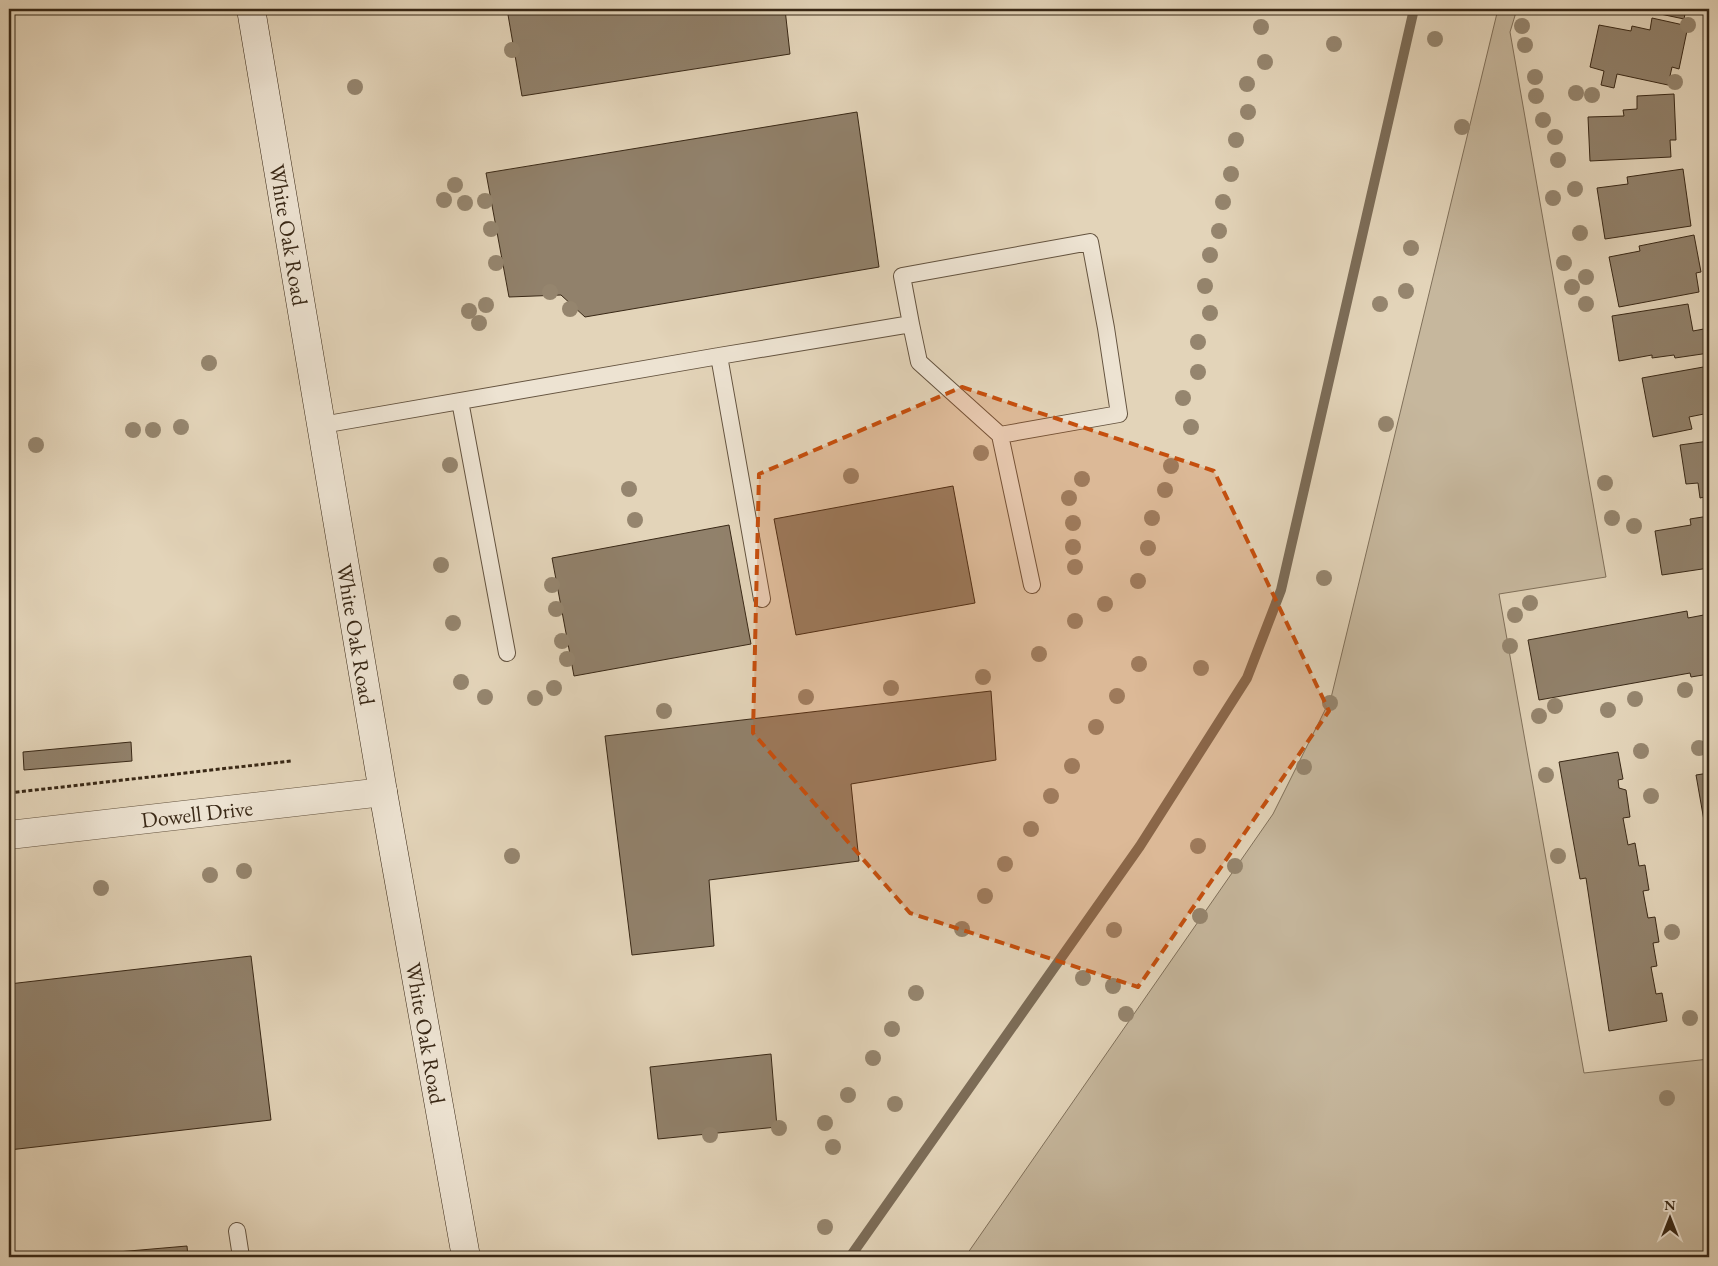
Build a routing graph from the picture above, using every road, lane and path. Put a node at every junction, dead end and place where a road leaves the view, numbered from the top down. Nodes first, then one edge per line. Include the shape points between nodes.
1 (251, 9) edge
2 (911, 324) junction
3 (719, 356) junction
4 (460, 400) junction
5 (322, 425) junction
6 (1000, 435) junction
7 (1032, 585) dead end
8 (762, 599) dead end
9 (507, 653) dead end
10 (291, 761) dead end
11 (383, 792) junction
12 (9, 793) edge
13 (9, 835) edge
14 (238, 1232) dead end
15 (241, 1257) edge
16 (466, 1257) edge

1 - 5 street, White Oak Road
2 - 3 lane
2 - 6 lane via 919,362
2 - 6 lane via 902,276 1090,242 1119,414
3 - 4 lane
3 - 8 lane
4 - 5 lane
4 - 9 lane
5 - 11 street, White Oak Road
6 - 7 lane
10 - 12 path
11 - 13 street, Dowell Drive
11 - 16 street, White Oak Road
14 - 15 lane

